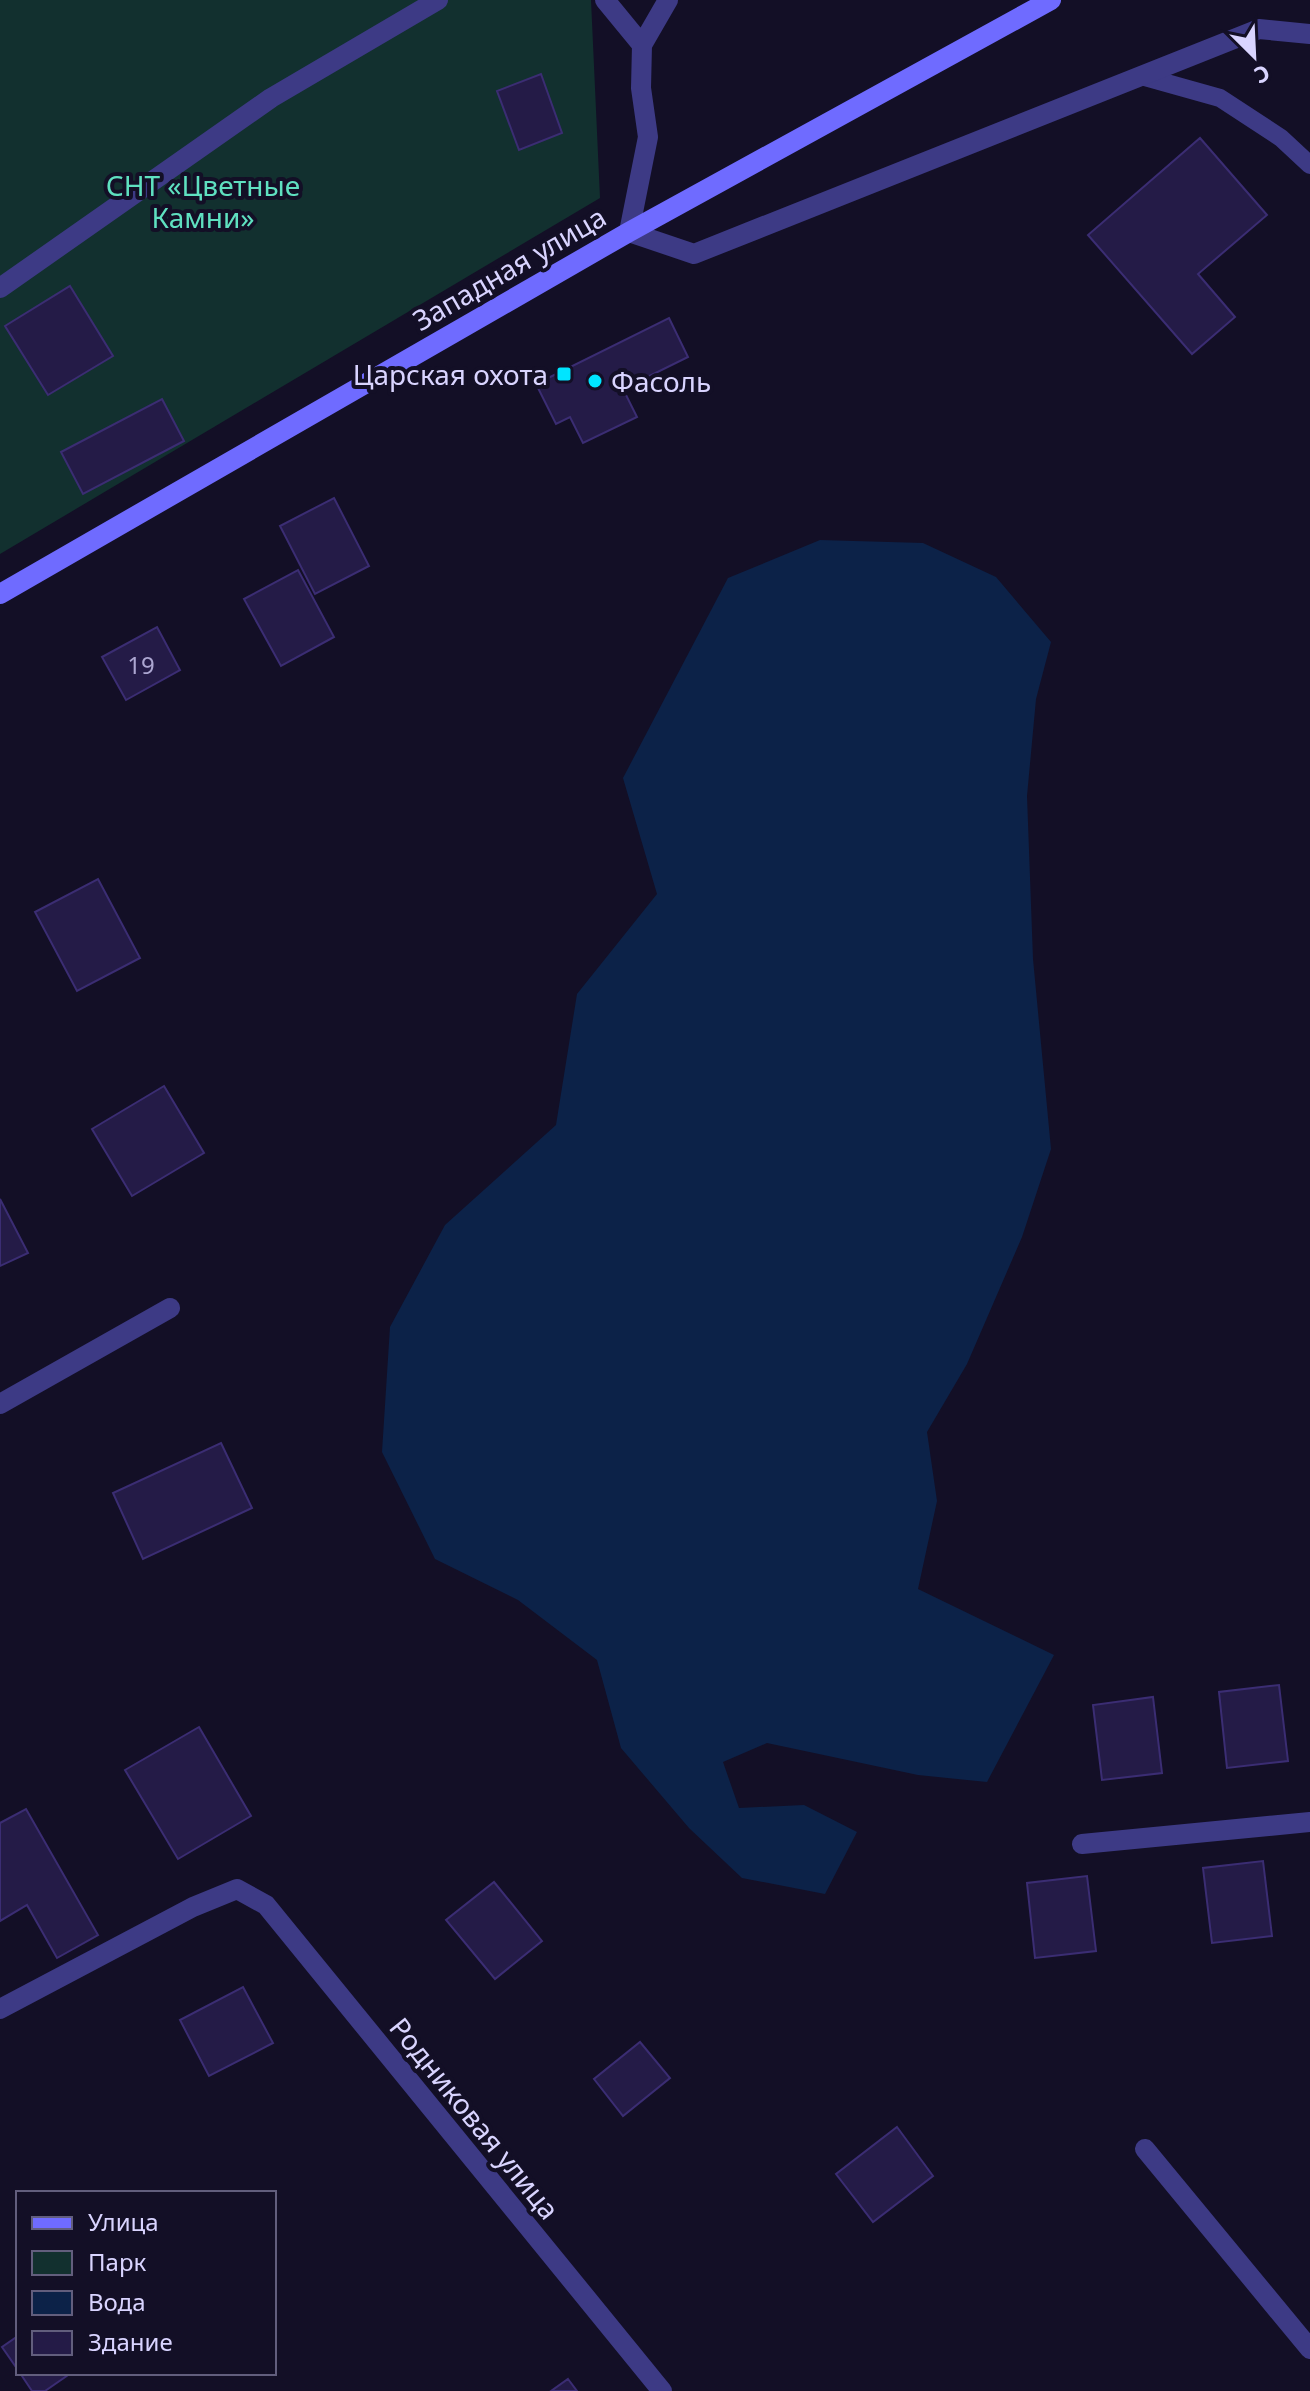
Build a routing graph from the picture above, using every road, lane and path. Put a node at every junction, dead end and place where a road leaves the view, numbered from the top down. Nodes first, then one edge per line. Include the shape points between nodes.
1 (438, 0) edge
2 (605, 0) edge
3 (668, 0) edge
4 (1051, 0) edge
5 (1310, 34) edge
6 (642, 45) junction
7 (1145, 77) junction
8 (1310, 165) edge
9 (629, 232) junction
10 (0, 288) edge
11 (0, 594) edge
12 (170, 1308) dead end
13 (0, 1404) edge
14 (1310, 1822) edge
15 (1082, 1844) dead end
16 (0, 2009) edge
17 (1145, 2149) dead end
18 (1310, 2349) edge
19 (662, 2391) edge

1 - 10 street via 271,98
2 - 6 street
3 - 6 street
4 - 9 main road, Западная улица
5 - 7 street via 1259,29
6 - 9 street via 648,137
7 - 8 lane via 1220,98 1281,138
7 - 9 street via 694,254
9 - 11 main road, Западная улица
12 - 13 street
14 - 15 street
16 - 19 street, Родниковая улица via 237,1889 266,1905
17 - 18 street

